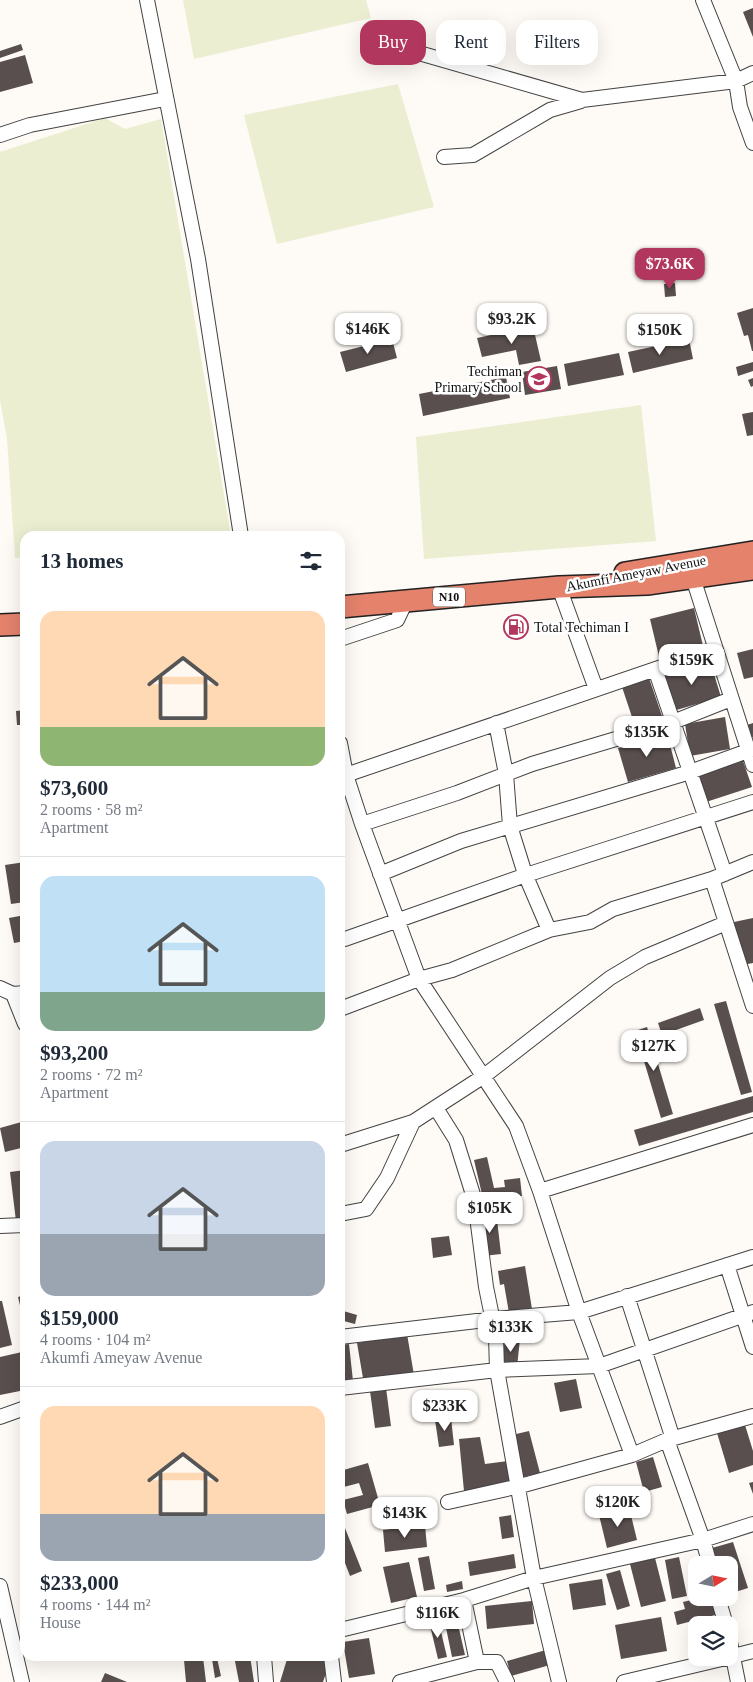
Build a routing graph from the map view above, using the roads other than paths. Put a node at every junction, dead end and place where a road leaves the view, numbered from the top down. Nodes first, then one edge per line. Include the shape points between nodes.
1 (147, 0) edge
2 (702, 0) edge
3 (426, 55) edge
4 (753, 73) edge
5 (736, 81) junction
6 (165, 99) junction
7 (582, 100) junction
8 (0, 135) edge
9 (753, 143) edge
10 (444, 157) dead end
11 (240, 531) edge
12 (753, 552) edge
13 (753, 569) edge
14 (693, 578) junction
15 (558, 588) junction
16 (406, 600) junction
17 (345, 606) edge
18 (20, 624) edge
19 (0, 625) edge
20 (345, 638) edge
21 (714, 648) junction
22 (655, 669) junction
23 (596, 689) junction
24 (731, 699) junction
25 (673, 722) junction
26 (496, 723) junction
27 (751, 749) edge
28 (753, 765) edge
29 (690, 772) junction
30 (506, 774) junction
31 (345, 775) edge
32 (345, 781) edge
33 (753, 802) edge
34 (706, 817) junction
35 (362, 824) junction
36 (510, 826) junction
37 (753, 862) edge
38 (380, 874) junction
39 (526, 874) junction
40 (725, 874) junction
41 (712, 879) junction
42 (399, 922) junction
43 (726, 923) junction
44 (549, 930) junction
45 (345, 940) dead end
46 (419, 979) junction
47 (13, 991) edge
48 (753, 1006) edge
49 (345, 1007) edge
50 (20, 1010) edge
51 (484, 1076) junction
52 (436, 1108) junction
53 (413, 1122) junction
54 (753, 1125) edge
55 (345, 1143) edge
56 (540, 1191) junction
57 (345, 1213) edge
58 (20, 1225) edge
59 (0, 1226) edge
60 (753, 1257) edge
61 (727, 1265) junction
62 (627, 1296) junction
63 (578, 1312) junction
64 (748, 1314) edge
65 (494, 1318) junction
66 (345, 1336) edge
67 (753, 1347) edge
68 (645, 1349) junction
69 (598, 1366) junction
70 (498, 1370) junction
71 (345, 1387) edge
72 (20, 1410) edge
73 (753, 1416) edge
74 (0, 1417) edge
75 (670, 1439) junction
76 (632, 1455) junction
77 (520, 1486) junction
78 (448, 1502) dead end
79 (753, 1524) edge
80 (703, 1540) junction
81 (707, 1556) edge
82 (534, 1578) junction
83 (0, 1586) edge
84 (464, 1600) junction
85 (345, 1629) edge
86 (6, 1635) edge
87 (753, 1650) edge
88 (738, 1654) edge
89 (264, 1661) edge
90 (332, 1661) edge
91 (477, 1662) junction
92 (691, 1666) edge
93 (732, 1666) edge
94 (22, 1682) edge
95 (266, 1682) edge
96 (334, 1682) edge
97 (400, 1682) edge
98 (507, 1682) edge
99 (559, 1682) edge
100 (624, 1682) edge
101 (738, 1682) edge

1 - 6 street
2 - 5 street
3 - 7 street
4 - 5 street
5 - 7 street
5 - 9 street via 740,106
6 - 8 street
6 - 11 street via 198,259
7 - 10 street via 550,110 473,155
12 - 15 highway, Akumfi Ameyaw Avenue / N10 via 646,569
13 - 14 highway, Akumfi Ameyaw Avenue / N10
14 - 15 highway, Akumfi Ameyaw Avenue / N10 via 646,584
14 - 21 street
15 - 16 highway, N10
15 - 23 street
16 - 17 highway, N10
16 - 20 street via 397,620
18 - 19 highway
21 - 22 street
21 - 24 street
22 - 23 street
22 - 25 street
23 - 26 street
24 - 25 street
24 - 27 street
25 - 29 street
25 - 30 street
26 - 30 street
26 - 31 street
27 - 28 street
27 - 29 street
29 - 34 street
29 - 36 street
30 - 35 street
30 - 36 street
32 - 35 street
33 - 34 street
34 - 39 street
34 - 40 street
35 - 38 street
36 - 38 street via 461,841
36 - 39 street
37 - 40 street
38 - 42 street
39 - 42 street
39 - 44 street
40 - 41 street
41 - 43 street
41 - 44 street via 613,909 590,922
42 - 45 street
42 - 46 street
43 - 48 street
43 - 51 street via 645,957 610,978
44 - 46 street via 452,970
46 - 49 street
46 - 51 street
47 - 50 street
51 - 52 street
51 - 56 street via 516,1126
52 - 53 street
52 - 65 street via 456,1140 475,1201 486,1287
53 - 55 street
53 - 57 street via 387,1178 366,1209
54 - 56 street
56 - 63 street
58 - 59 street
60 - 61 street
61 - 62 street
61 - 64 street
62 - 63 street
62 - 68 street
63 - 65 street
63 - 69 street
64 - 67 street
64 - 68 street
65 - 66 street
65 - 70 street
68 - 69 street
68 - 75 street
69 - 70 street
69 - 76 street
70 - 71 street
70 - 77 street
72 - 74 street
73 - 75 street
75 - 76 street
75 - 80 street
76 - 77 street
77 - 78 street
77 - 82 street
79 - 80 street
80 - 81 street
80 - 82 street
82 - 84 street
82 - 99 street
83 - 86 street
84 - 85 street
84 - 91 street
86 - 94 street
87 - 88 street
89 - 95 street
90 - 96 street
91 - 97 street
91 - 98 street via 497,1662
92 - 100 street
93 - 101 street

